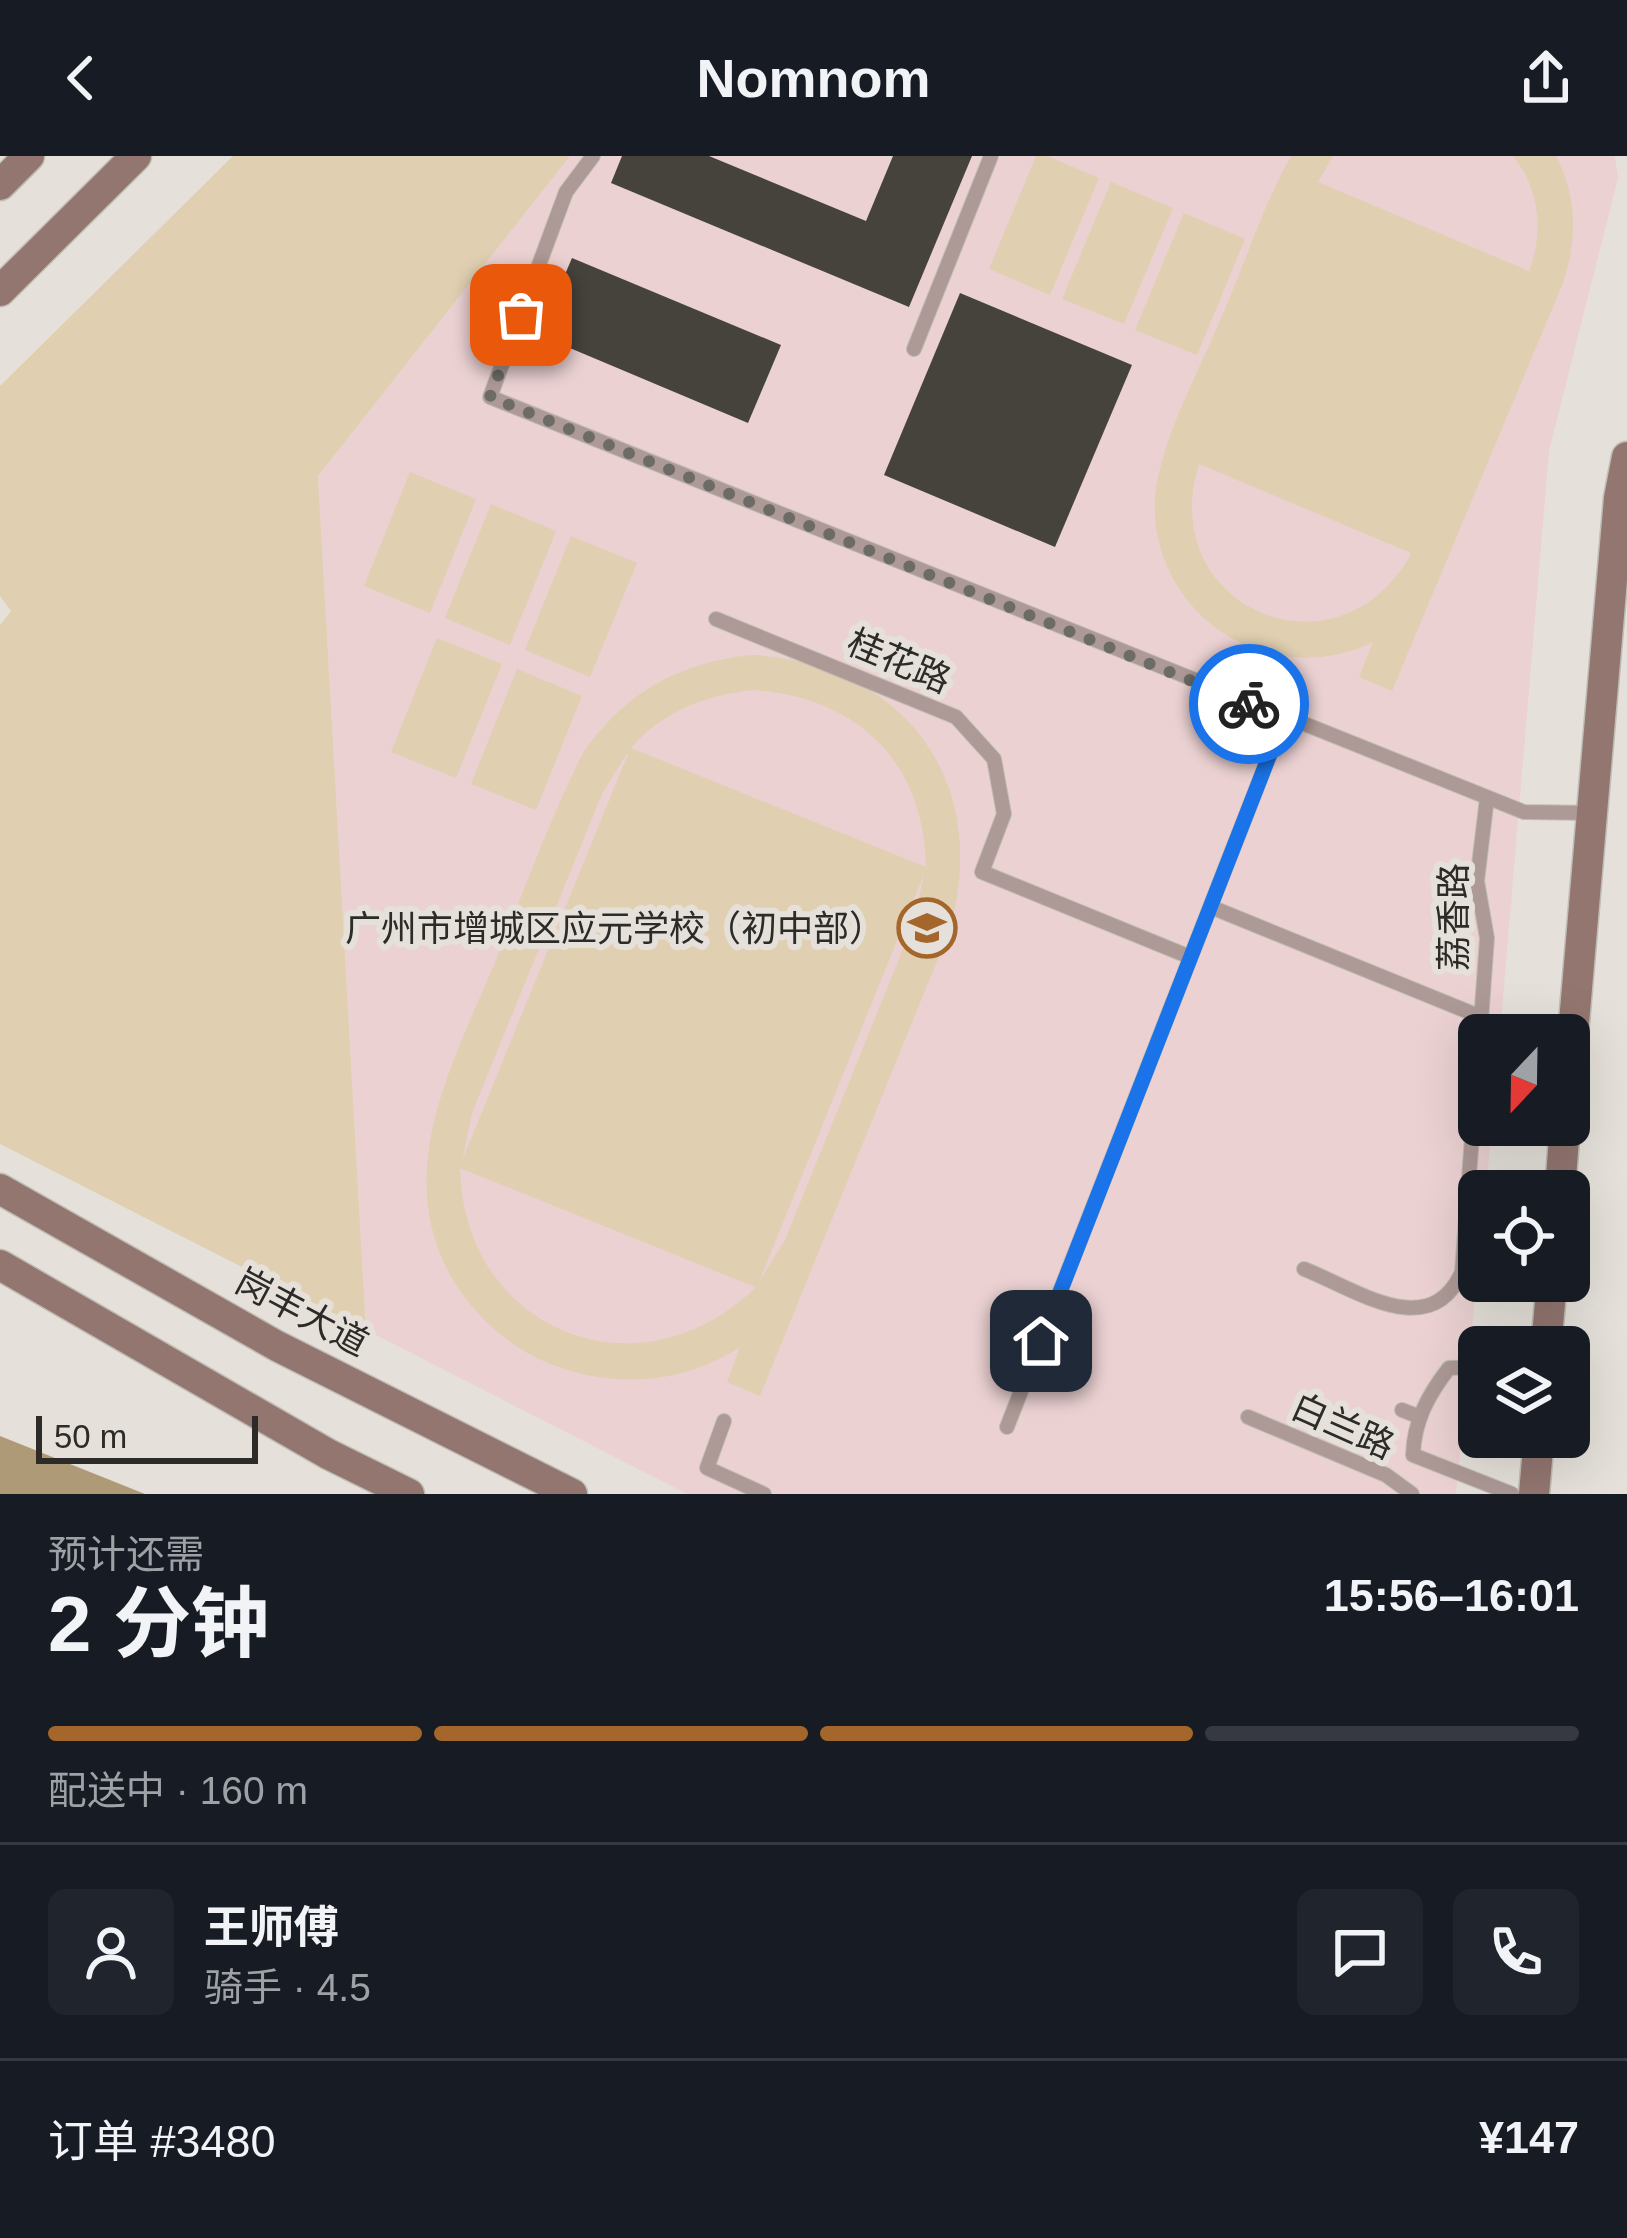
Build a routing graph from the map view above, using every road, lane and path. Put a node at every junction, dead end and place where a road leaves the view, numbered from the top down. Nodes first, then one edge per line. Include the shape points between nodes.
1 (29, 156) edge
2 (136, 156) edge
3 (593, 156) edge
4 (991, 156) edge
5 (0, 185) edge
6 (0, 291) edge
7 (914, 349) dead end
8 (1627, 457) edge
9 (716, 619) dead end
10 (1284, 718) junction
11 (1487, 798) junction
12 (1592, 813) junction
13 (1210, 907) junction
14 (1190, 957) junction
15 (1474, 1014) edge
16 (1481, 1014) edge
17 (1575, 1014) edge
18 (1471, 1146) edge
19 (0, 1189) edge
20 (0, 1265) edge
21 (1304, 1269) dead end
22 (1458, 1367) edge
23 (1402, 1410) dead end
24 (1248, 1417) dead end
25 (1420, 1417) junction
26 (724, 1421) dead end
27 (1007, 1426) dead end
28 (1537, 1458) edge
29 (409, 1494) edge
30 (572, 1494) edge
31 (764, 1494) edge
32 (1412, 1494) edge
33 (1512, 1494) edge
34 (1534, 1494) edge

1 - 5 main road
2 - 6 main road
3 - 10 lane via 566,192 490,397
4 - 7 lane
8 - 12 main road
9 - 14 lane, 桂花路 via 956,718 994,759 1001,796 1004,814 982,872
10 - 11 lane
10 - 13 lane
11 - 12 lane via 1524,812
11 - 16 lane, 荔香路 via 1477,881 1487,938
12 - 17 main road
13 - 14 lane
13 - 15 lane
14 - 27 lane
18 - 21 lane, 荔香路 via 1462,1272 1451,1295 1434,1307 1403,1309
19 - 30 main road, 岗丰大道 via 277,1346
20 - 29 main road
22 - 25 lane via 1449,1368
23 - 25 lane
24 - 32 lane, 白兰路 via 1386,1475
25 - 33 lane via 1413,1455
26 - 31 lane via 707,1468
28 - 34 main road

